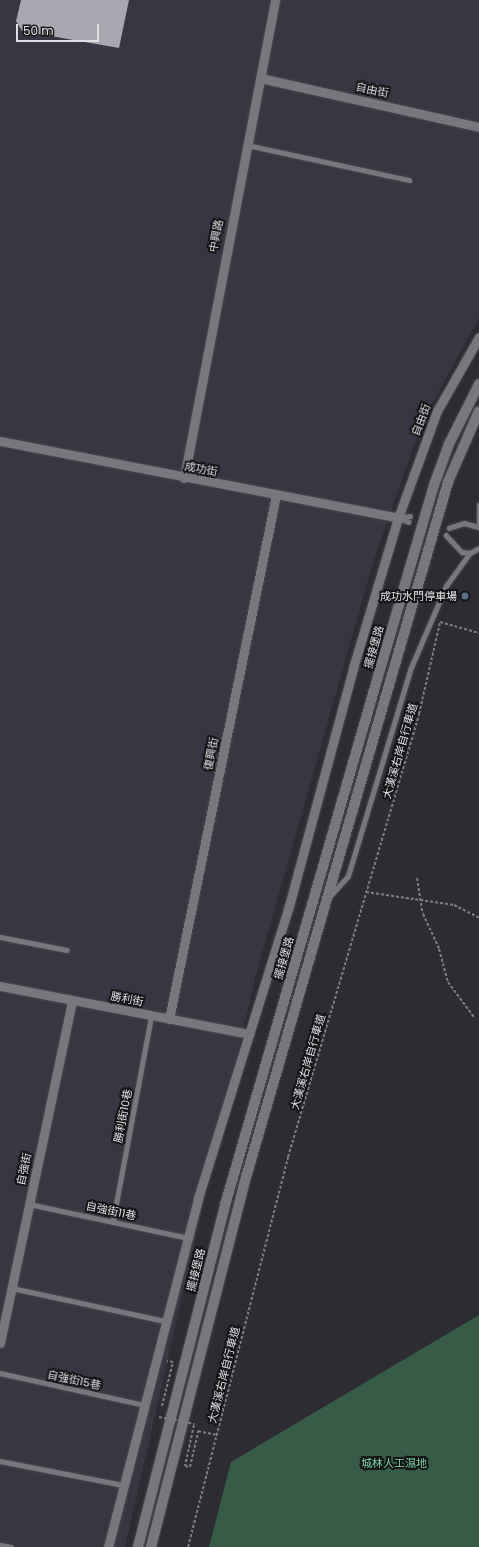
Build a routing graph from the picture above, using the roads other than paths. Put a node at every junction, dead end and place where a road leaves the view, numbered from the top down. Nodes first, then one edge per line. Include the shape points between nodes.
1 (275, 0) edge
2 (260, 78) junction
3 (479, 127) edge
4 (246, 145) junction
5 (409, 180) dead end
6 (479, 337) edge
7 (479, 384) edge
8 (479, 411) edge
9 (0, 441) edge
10 (184, 478) junction
11 (276, 495) junction
12 (479, 504) edge
13 (410, 516) dead end
14 (398, 518) junction
15 (409, 522) dead end
16 (479, 526) edge
17 (449, 528) dead end
18 (446, 534) dead end
19 (479, 548) edge
20 (470, 553) junction
21 (326, 901) junction
22 (0, 937) edge
23 (67, 950) dead end
24 (0, 986) edge
25 (72, 1000) junction
26 (151, 1016) junction
27 (169, 1019) junction
28 (249, 1034) junction
29 (29, 1204) junction
30 (113, 1220) junction
31 (189, 1238) junction
32 (12, 1288) junction
33 (164, 1321) junction
34 (0, 1344) edge
35 (0, 1373) edge
36 (144, 1405) junction
37 (0, 1461) edge
38 (123, 1485) junction
39 (0, 1544) edge
40 (11, 1547) edge
41 (108, 1547) edge
42 (138, 1547) edge
43 (151, 1547) edge

1 - 2 street, 中興路
2 - 3 street, 自由街
2 - 4 street, 中興路
4 - 5 lane
4 - 10 street, 中興路
6 - 14 street, 自由街 via 437,411
7 - 42 street, 擺接堡路 via 437,478 393,627 225,1205
8 - 21 street via 448,482
9 - 10 street, 成功街
10 - 11 street, 成功街
11 - 14 street, 成功街
11 - 27 street, 復興街
12 - 16 lane
13 - 14 lane, 成功街
14 - 15 lane, 成功街
14 - 28 street, 自由街 via 353,668 289,906
16 - 17 lane via 464,523
18 - 20 lane via 456,548
19 - 20 lane
20 - 21 lane via 446,586 410,670 348,876
21 - 43 street via 247,1174
22 - 23 lane
24 - 25 street, 勝利街
25 - 26 street, 勝利街
25 - 29 street, 自強街
26 - 27 street, 勝利街
26 - 30 lane, 勝利街10巷
27 - 28 street, 勝利街
28 - 31 street, 自由街
29 - 30 lane, 自強街11巷
29 - 32 street, 自強街
30 - 31 lane, 自強街11巷
31 - 33 street, 自由街
32 - 33 lane
32 - 34 street, 自強街
33 - 36 street, 自由街
35 - 36 lane, 自強街15巷
36 - 38 street, 自由街
37 - 38 lane
38 - 41 street, 自由街
39 - 40 lane

